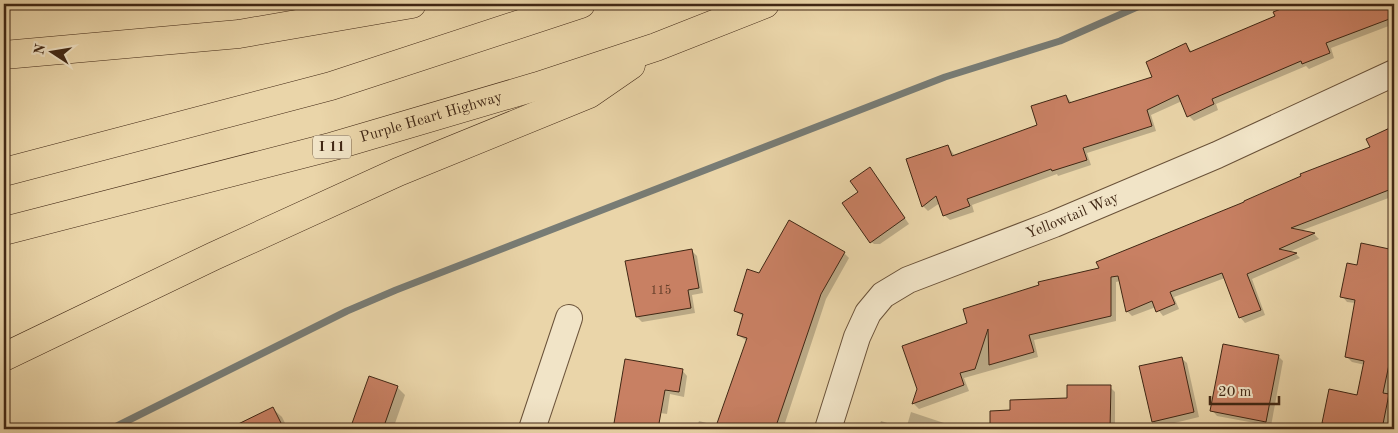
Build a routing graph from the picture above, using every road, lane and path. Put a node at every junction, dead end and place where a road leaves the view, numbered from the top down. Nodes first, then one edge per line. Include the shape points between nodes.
1 (412, 4) edge
2 (581, 4) edge
3 (765, 4) edge
4 (656, 48) junction
5 (4, 55) edge
6 (1394, 73) edge
7 (4, 172) edge
8 (4, 231) edge
9 (569, 318) dead end
10 (4, 358) edge
11 (532, 429) edge
12 (828, 429) edge

1 - 5 highway via 239,34
2 - 7 highway via 331,86
3 - 4 highway, Purple Heart Highway / I 11
4 - 8 highway, Purple Heart Highway / I 11 via 334,146
4 - 10 highway via 589,94 398,172 205,260
6 - 12 street, Yellowtail Way via 1217,155 1054,224 908,280 883,295 868,313 857,337
9 - 11 street

